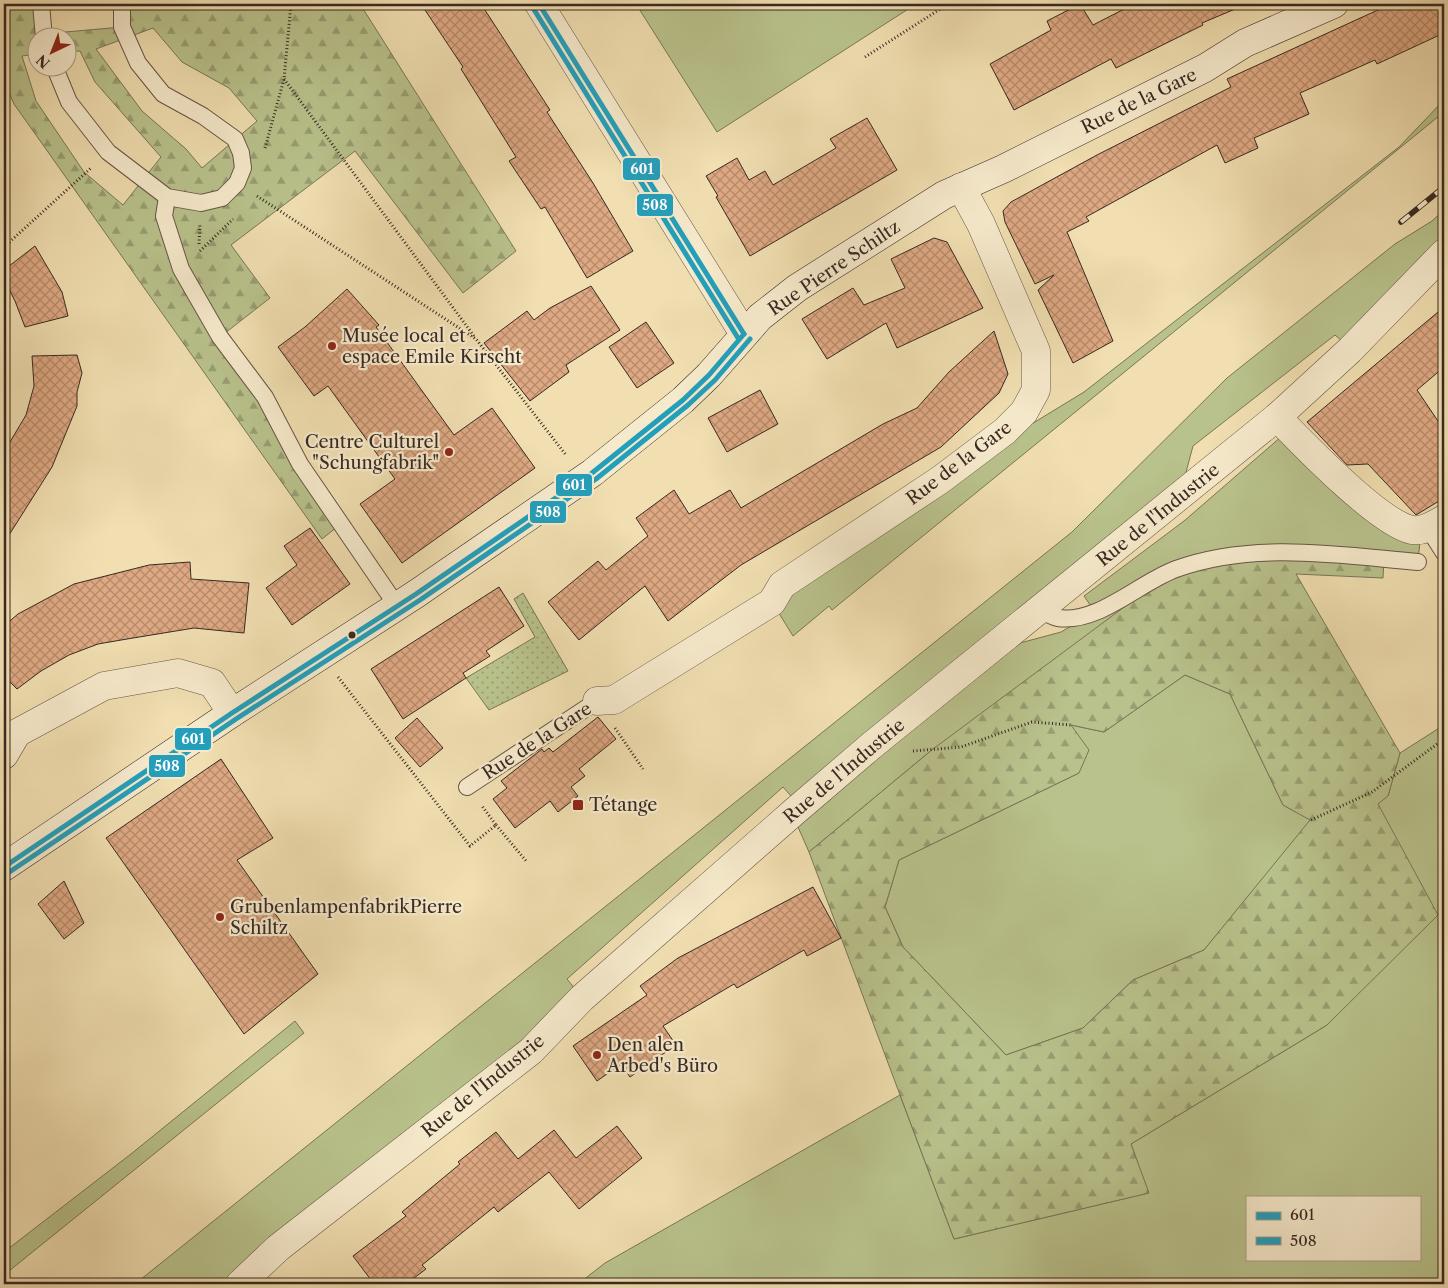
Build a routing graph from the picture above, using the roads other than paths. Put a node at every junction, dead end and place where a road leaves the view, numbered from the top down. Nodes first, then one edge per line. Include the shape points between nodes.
1 (41, 4) edge
2 (122, 4) edge
3 (539, 4) edge
4 (1334, 4) edge
5 (43, 28) edge
6 (59, 78) edge
7 (961, 187) junction
8 (167, 197) junction
9 (1444, 253) edge
10 (744, 334) junction
11 (1278, 417) junction
12 (1436, 524) edge
13 (1444, 553) edge
14 (1418, 562) dead end
15 (397, 606) junction
16 (1041, 610) junction
17 (602, 700) joint
18 (232, 713) junction
19 (8, 738) edge
20 (467, 787) road end
21 (4, 866) edge
22 (240, 1284) edge

1 - 5 lane
2 - 8 lane via 122,27 138,63 163,94 203,116 235,139 242,153 243,168 237,183 222,198 201,203
3 - 10 street
4 - 7 street, Rue de la Gare via 1245,43 1206,68
6 - 8 lane via 68,102 108,152
7 - 10 street, Rue Pierre Schiltz via 796,288
7 - 17 street, Rue de la Gare via 981,224 1036,351 1036,390 1024,412 1005,431 940,480 782,585 772,602 614,700
8 - 15 lane via 164,216 181,269 220,337 265,397 300,464
9 - 11 street, Rue de l'Industrie via 1350,350
10 - 15 street, Rue Pierre Schiltz via 683,400 584,478
11 - 12 street via 1386,518 1413,530
11 - 16 street, Rue de l'Industrie
12 - 13 lane
14 - 16 lane via 1297,553 1245,553 1206,559 1174,570 1095,612 1074,618 1057,618
15 - 18 street, Rue Pierre Schiltz
16 - 22 street, Rue de l'Industrie via 871,746 590,991 531,1051 278,1248
17 - 20 lane, Rue de la Gare
18 - 19 street via 212,683 178,673 104,686
18 - 21 street, Rue Pierre Schiltz

